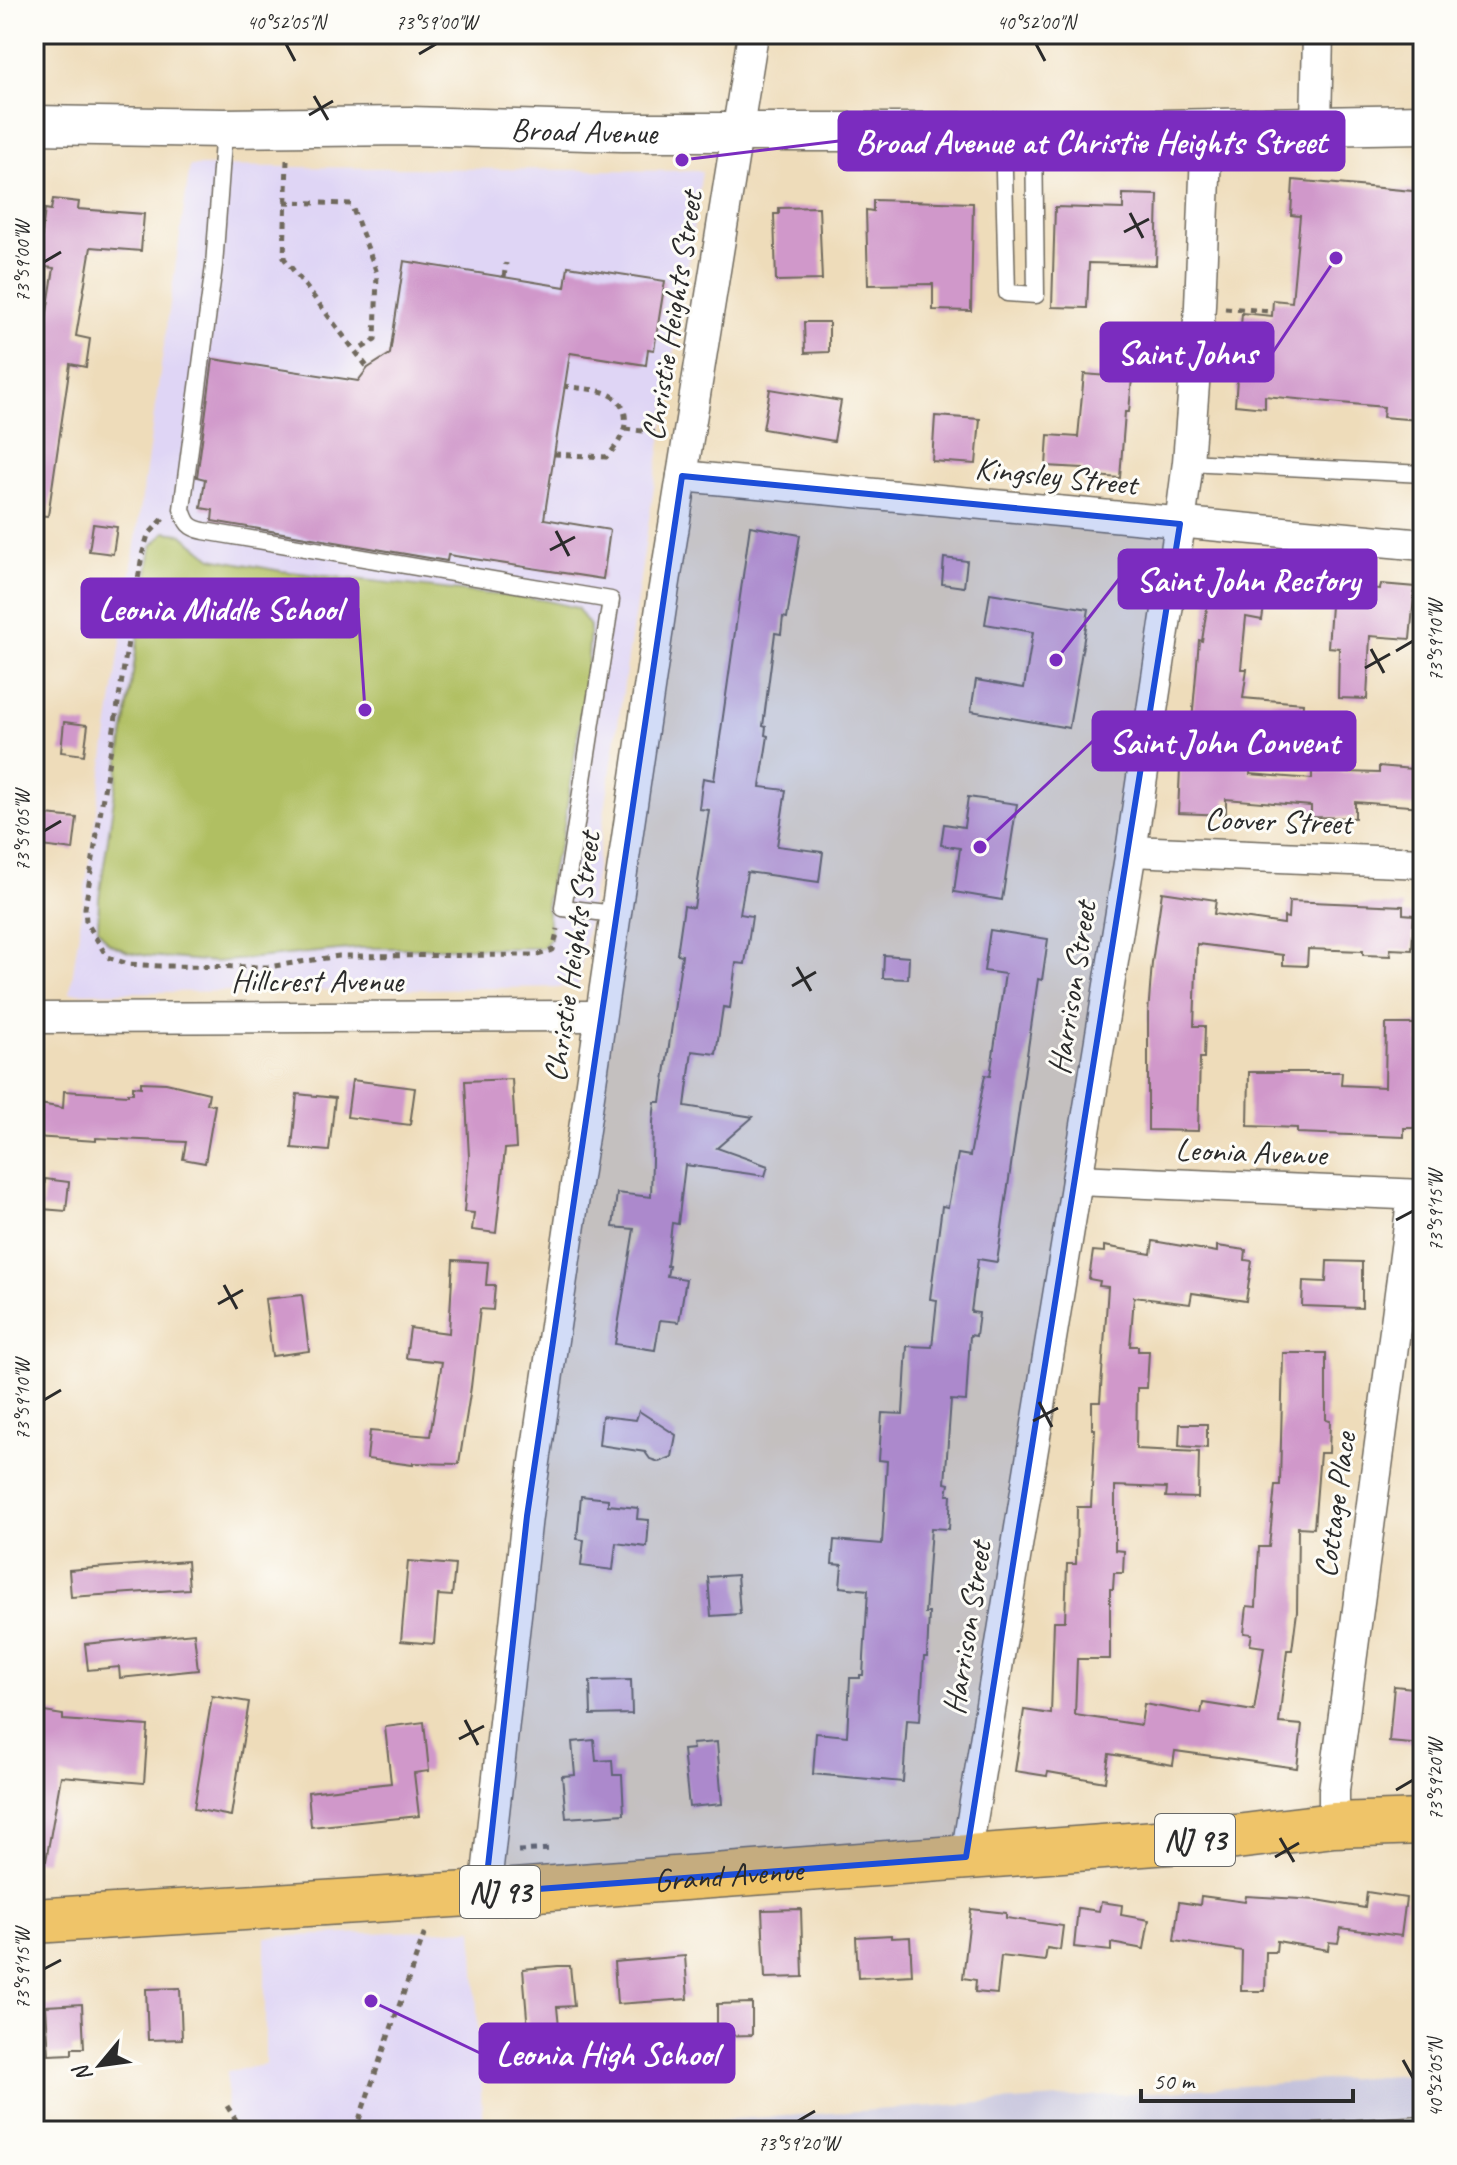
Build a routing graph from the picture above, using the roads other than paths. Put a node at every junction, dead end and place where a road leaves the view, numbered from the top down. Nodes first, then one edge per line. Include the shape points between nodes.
1 (753, 34) edge
2 (1318, 34) edge
3 (1423, 124) edge
4 (34, 125) edge
5 (1316, 125) junction
6 (1207, 126) junction
7 (224, 128) junction
8 (738, 131) junction
9 (1019, 131) junction
10 (1188, 462) junction
11 (1423, 474) edge
12 (682, 476) junction
13 (1180, 524) junction
14 (1423, 545) edge
15 (1131, 851) junction
16 (1423, 863) edge
17 (615, 914) junction
18 (600, 1016) junction
19 (34, 1018) edge
20 (1077, 1180) junction
21 (1418, 1195) edge
22 (1423, 1822) edge
23 (1334, 1825) junction
24 (966, 1857) junction
25 (485, 1893) junction
26 (34, 1921) edge
27 (1423, 2124) edge
28 (1315, 2131) edge

1 - 8 street, Christie Heights Street
2 - 5 street
3 - 5 street, Broad Avenue
4 - 7 street, Broad Avenue
5 - 6 street, Broad Avenue
6 - 9 street, Broad Avenue
6 - 10 street, Harrison Street
7 - 8 street, Broad Avenue
7 - 17 lane via 214,266 182,509 186,522 204,531 611,600 563,908
8 - 9 street, Broad Avenue
8 - 12 street, Christie Heights Street
9 - 9 lane via 1007,293 1036,295
10 - 11 lane
10 - 13 street, Harrison Street
12 - 13 street, Kingsley Street
12 - 17 street, Christie Heights Street
13 - 14 street, Kingsley Street
13 - 15 street, Harrison Street
15 - 16 street, Coover Street
15 - 20 street, Harrison Street
17 - 18 street, Christie Heights Street
18 - 19 street, Hillcrest Avenue
18 - 25 street, Christie Heights Street via 527,1516
20 - 21 street, Leonia Avenue
20 - 24 street, Harrison Street
21 - 23 street, Cottage Place via 1334,1790
22 - 23 main road, Grand Avenue / NJ 93
23 - 24 main road, Grand Avenue / NJ 93
24 - 25 main road, Grand Avenue / NJ 93
25 - 26 main road, Grand Avenue / NJ 93
27 - 28 lane

